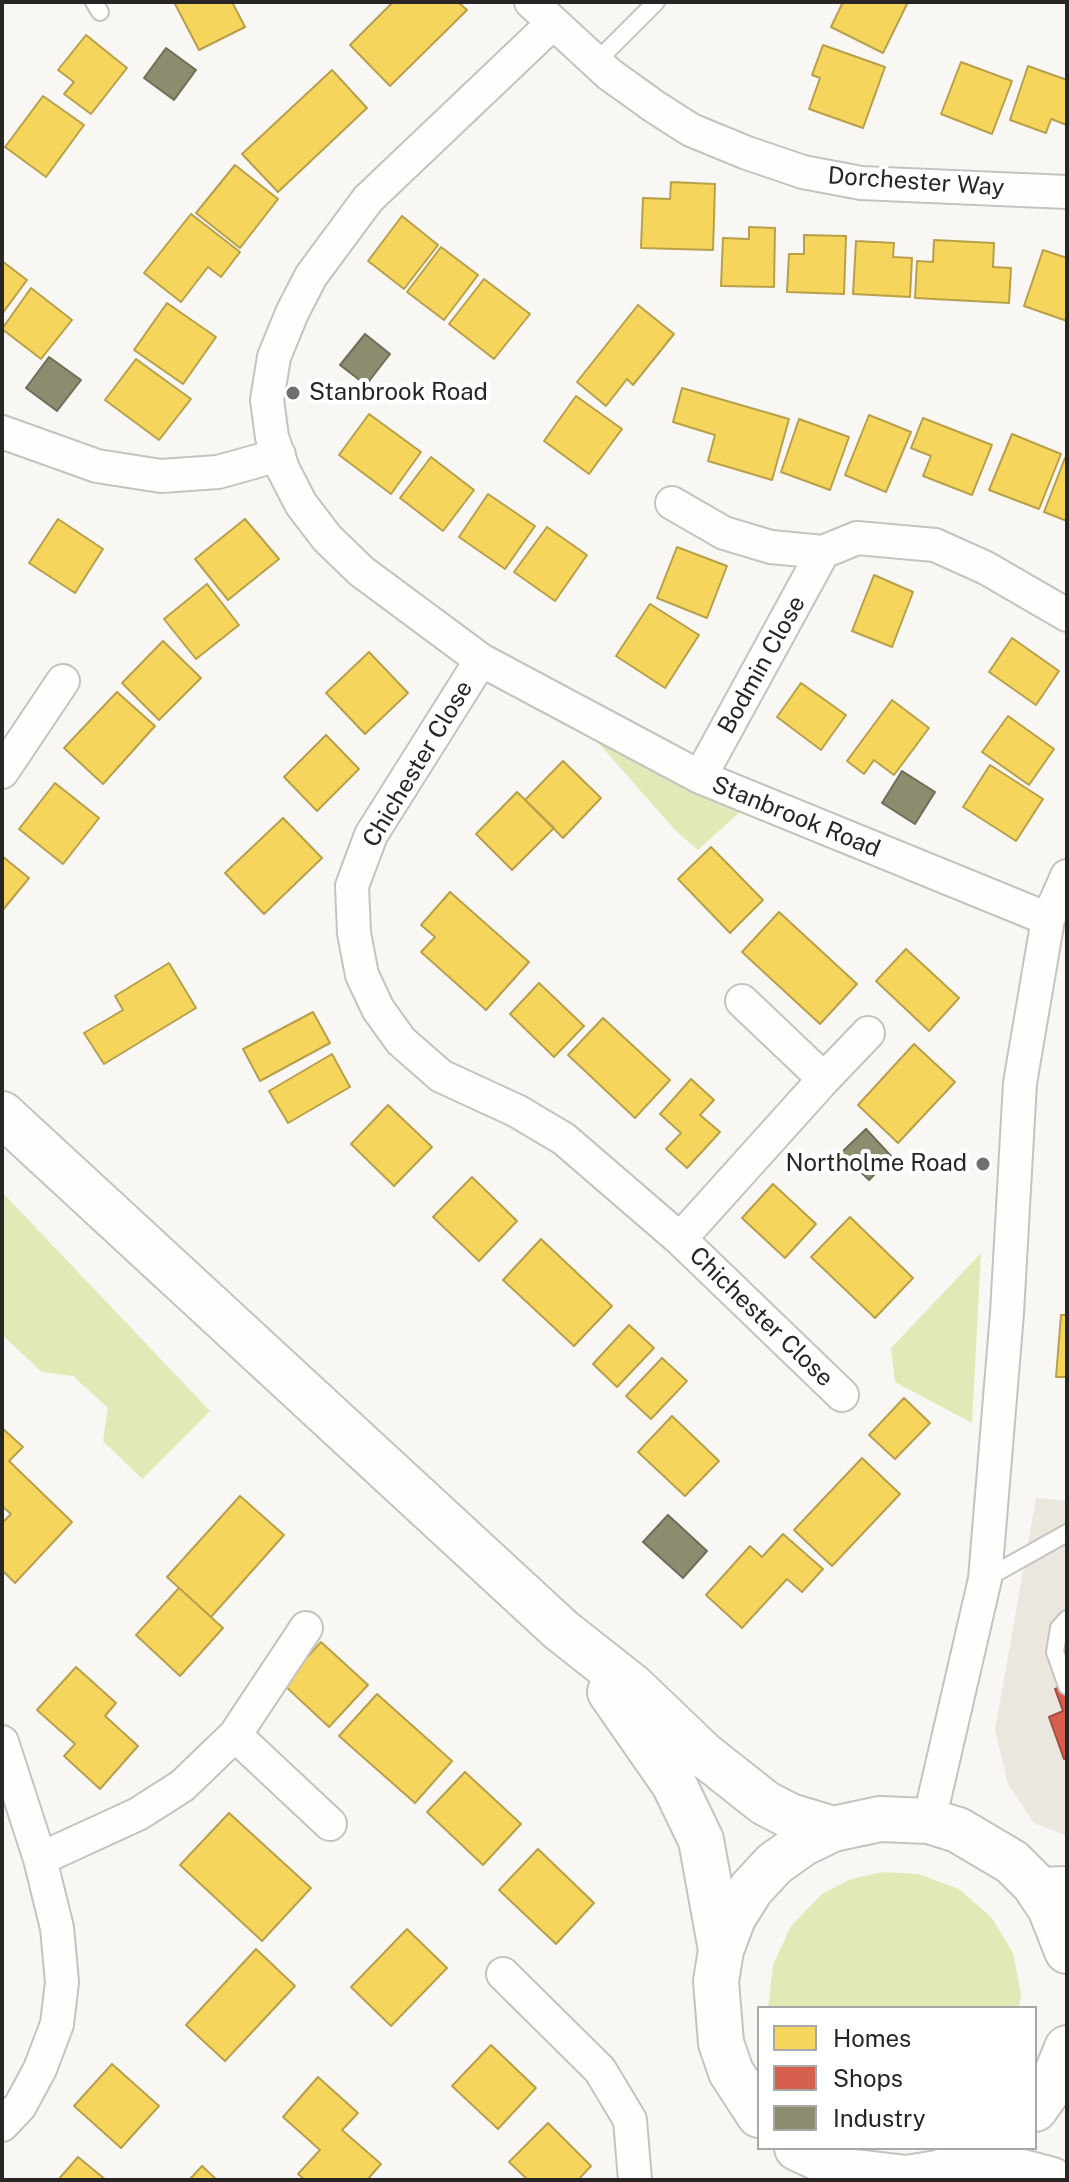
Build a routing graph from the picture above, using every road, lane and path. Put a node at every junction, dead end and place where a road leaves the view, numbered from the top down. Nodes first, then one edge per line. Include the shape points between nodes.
1 (656, 2) edge
2 (542, 13) edge
3 (596, 62) junction
4 (1067, 192) edge
5 (2, 432) edge
6 (279, 455) junction
7 (672, 503) dead end
8 (823, 552) junction
9 (1067, 615) edge
10 (481, 660) junction
11 (63, 681) dead end
12 (2, 772) edge
13 (700, 777) junction
14 (1067, 876) edge
15 (1048, 919) junction
16 (742, 1001) dead end
17 (868, 1033) dead end
18 (824, 1079) junction
19 (2, 1114) edge
20 (680, 1239) junction
21 (842, 1395) dead end
22 (1067, 1533) edge
23 (985, 1579) junction
24 (1067, 1619) edge
25 (306, 1628) dead end
26 (561, 1630) junction
27 (1067, 1686) edge
28 (235, 1735) junction
29 (2, 1742) edge
30 (929, 1821) junction
31 (330, 1824) dead end
32 (833, 1829) junction
33 (40, 1859) junction
34 (1050, 1884) edge
35 (721, 1950) junction
36 (1067, 1951) edge
37 (503, 1974) dead end
38 (1067, 2051) edge
39 (1037, 2106) edge
40 (757, 2112) edge
41 (2, 2125) edge
42 (990, 2150) edge
43 (806, 2163) edge
44 (938, 2173) junction
45 (635, 2180) edge
46 (1052, 2180) edge

1 - 3 lane
2 - 3 street, Dorchester Way
2 - 6 street, Stanbrook Road via 368,199 311,276 274,357 267,400
3 - 4 street, Dorchester Way via 691,130 803,172 891,186
5 - 6 street via 97,466 161,476 218,472
6 - 10 street, Stanbrook Road via 301,504 327,538 361,571
7 - 8 street via 724,533 771,547
8 - 9 street via 857,538 935,545
8 - 13 street, Bodmin Close
10 - 13 street, Stanbrook Road
10 - 20 street, Chichester Close via 371,835 352,886 362,975 401,1041 441,1076 564,1139
11 - 12 street
13 - 15 street, Stanbrook Road
14 - 15 street
15 - 23 street via 1020,1083
16 - 18 street
17 - 18 street, Chichester Close
18 - 20 street, Chichester Close
19 - 26 highway
20 - 21 street, Chichester Close
22 - 23 lane
23 - 30 street
24 - 27 lane via 1059,1628 1055,1652
25 - 28 street
26 - 32 highway via 765,1803
26 - 35 highway via 674,1784 701,1840
28 - 31 street
28 - 33 street via 182,1786 138,1814
29 - 33 street
30 - 32 highway via 880,1819
30 - 34 highway via 986,1844
32 - 35 highway via 774,1864 733,1918
33 - 41 street via 57,1928 62,1982 57,2024 20,2106
34 - 36 highway via 1050,1908
35 - 40 highway via 716,1981 721,2043 731,2072
37 - 45 street via 600,2070 630,2120
38 - 39 highway
42 - 44 highway
43 - 44 highway via 876,2177
44 - 46 highway via 1007,2168

